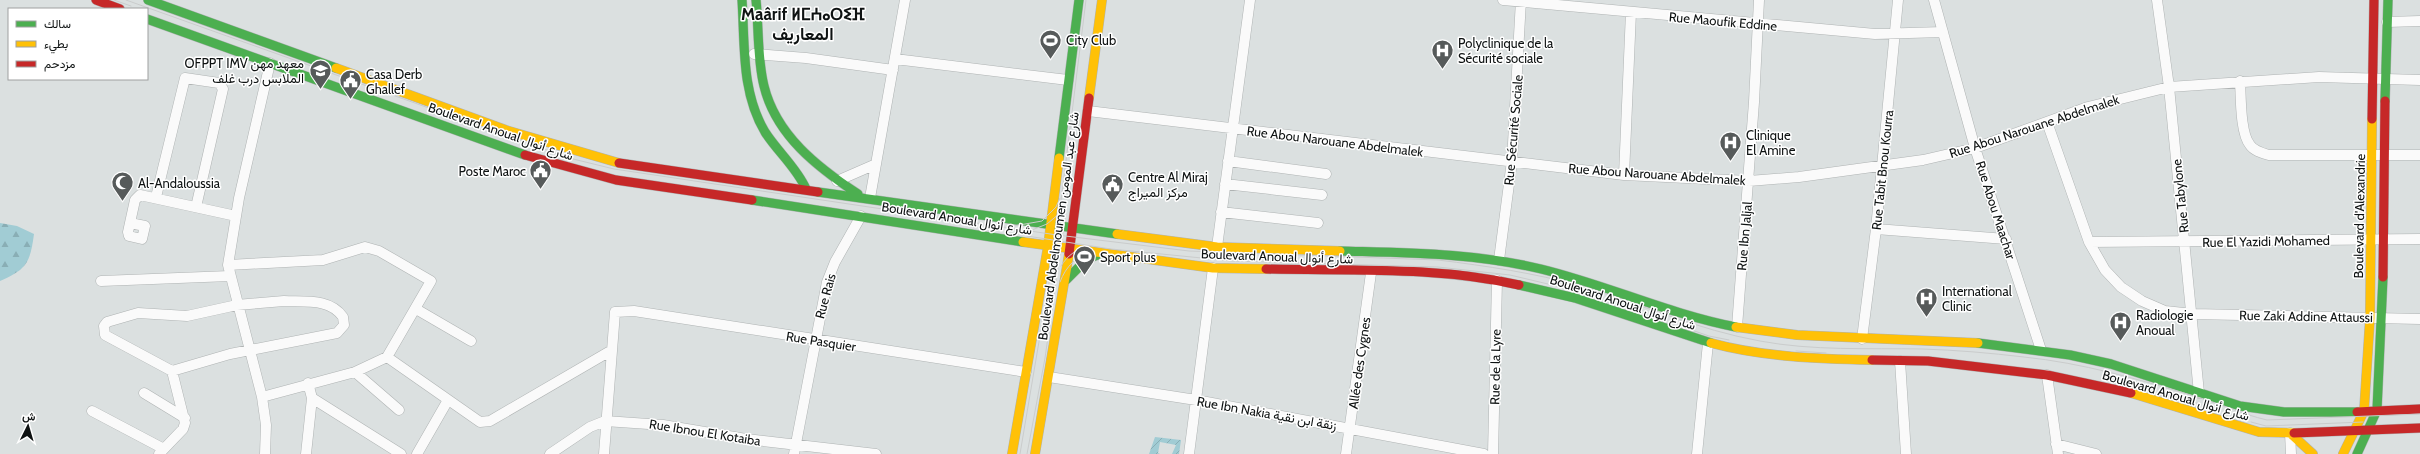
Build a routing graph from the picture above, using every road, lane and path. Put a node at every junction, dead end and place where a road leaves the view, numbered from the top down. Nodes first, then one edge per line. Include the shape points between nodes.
1 (96, 0) edge
2 (742, 0) edge
3 (756, 0) edge
4 (905, 0) edge
5 (1078, 0) edge
6 (1102, 0) edge
7 (1250, 0) edge
8 (1503, 0) edge
9 (1759, 0) edge
10 (1898, 0) edge
11 (1934, 0) edge
12 (2156, 0) edge
13 (2374, 0) edge
14 (2388, 0) edge
15 (153, 1) edge
16 (1521, 1) edge
17 (117, 8) edge
18 (1631, 12) junction
19 (148, 19) edge
20 (2420, 21) edge
21 (2387, 22) junction
22 (1758, 24) junction
23 (1943, 32) junction
24 (1895, 35) junction
25 (746, 54) junction
26 (760, 54) junction
27 (895, 59) junction
28 (270, 63) junction
29 (893, 70) junction
30 (2371, 78) junction
31 (2385, 78) junction
32 (1068, 80) junction
33 (2420, 80) edge
34 (2240, 81) junction
35 (2169, 87) junction
36 (1088, 111) junction
37 (2047, 122) junction
38 (1232, 129) junction
39 (1975, 148) junction
40 (2373, 155) junction
41 (2385, 155) junction
42 (2420, 155) edge
43 (1228, 161) junction
44 (1512, 161) junction
45 (876, 164) junction
46 (1882, 166) junction
47 (1326, 174) dead end
48 (1624, 174) junction
49 (837, 180) junction
50 (1749, 181) junction
51 (1225, 184) junction
52 (806, 189) junction
53 (1322, 195) dead end
54 (156, 197) junction
55 (866, 198) junction
56 (1054, 201) junction
57 (196, 207) junction
58 (1221, 212) junction
59 (236, 216) junction
60 (861, 216) junction
61 (1000, 216) junction
62 (130, 222) dead end
63 (1318, 224) dead end
64 (1051, 225) junction
65 (1073, 228) junction
66 (1876, 229) junction
67 (2006, 239) junction
68 (2372, 239) junction
69 (2420, 239) edge
70 (2385, 240) junction
71 (2184, 241) junction
72 (2089, 242) junction
73 (1048, 246) junction
74 (1217, 247) junction
75 (1070, 249) junction
76 (1101, 254) junction
77 (1499, 260) junction
78 (228, 265) junction
79 (1213, 268) junction
80 (1371, 273) junction
81 (230, 276) junction
82 (1066, 280) junction
83 (1497, 280) junction
84 (101, 281) dead end
85 (237, 305) junction
86 (416, 309) junction
87 (2193, 314) junction
88 (2376, 318) junction
89 (2420, 319) edge
90 (1737, 327) junction
91 (1862, 339) junction
92 (814, 340) junction
93 (471, 341) dead end
94 (1708, 343) junction
95 (612, 350) junction
96 (2041, 350) junction
97 (249, 351) junction
98 (387, 357) junction
99 (1900, 361) junction
100 (172, 372) junction
101 (355, 372) junction
102 (1026, 372) junction
103 (2047, 375) junction
104 (1049, 377) junction
105 (308, 384) junction
106 (144, 393) dead end
107 (2199, 393) junction
108 (262, 397) junction
109 (312, 398) junction
110 (448, 400) junction
111 (1196, 400) junction
112 (2420, 409) edge
113 (92, 410) dead end
114 (399, 410) dead end
115 (2364, 410) junction
116 (2377, 410) junction
117 (185, 418) junction
118 (605, 421) junction
119 (1350, 428) junction
120 (2420, 428) edge
121 (2369, 430) junction
122 (2354, 431) junction
123 (2290, 433) junction
124 (2057, 449) edge
125 (795, 450) edge
126 (161, 452) edge
127 (265, 454) edge
128 (306, 454) edge
129 (401, 454) edge
130 (417, 454) edge
131 (550, 454) edge
132 (604, 454) edge
133 (876, 454) edge
134 (1012, 454) edge
135 (1035, 454) edge
136 (1189, 454) edge
137 (1346, 454) edge
138 (1484, 454) edge
139 (1493, 454) edge
140 (1697, 454) edge
141 (1906, 454) edge
142 (2096, 454) edge
143 (2291, 454) edge
144 (2313, 454) edge
145 (2343, 454) edge
146 (2357, 454) edge

1 - 17 street
2 - 25 street
3 - 26 street
4 - 27 street
5 - 32 street, Boulevard Abdelmoumen شارع عبد المومن
6 - 36 street, Boulevard Abdelmoumen شارع عبد المومن
7 - 38 street
8 - 16 street, Rue Maoufik Eddine
9 - 22 street, Rue Ibn Jaljal
10 - 24 street, Rue Tabit Bnou Kourra
11 - 23 street, Rue Abou Maachar
12 - 35 street, Rue Tabylone
13 - 30 street, Boulevard d'Alexandrie
14 - 21 street, Boulevard d'Alexandrie
15 - 52 street, Boulevard Anoual شارع أنوال via 506,130 602,160
16 - 18 street, Rue Maoufik Eddine
16 - 44 street, Rue Sécurité Sociale
18 - 22 street, Rue Maoufik Eddine
18 - 48 street
19 - 28 street, Boulevard Anoual شارع أنوال
20 - 21 street
21 - 31 street, Boulevard d'Alexandrie
22 - 24 street, Rue Maoufik Eddine
22 - 50 street, Rue Ibn Jaljal
23 - 24 street, Rue Maoufik Eddine
23 - 39 street, Rue Abou Maachar
24 - 46 street, Rue Tabit Bnou Kourra
25 - 26 street
25 - 52 street via 750,93 755,111 772,142
26 - 29 street
26 - 49 street via 765,87 777,120 797,146
27 - 29 street
27 - 32 street
28 - 59 street
28 - 60 street, Boulevard Anoual شارع أنوال via 556,165 655,187
29 - 45 street
30 - 31 street, Rue Abou Narouane Abdelmalek
30 - 34 street, Rue Abou Narouane Abdelmalek via 2319,77
30 - 40 street, Boulevard d'Alexandrie
31 - 33 street, Rue Abou Narouane Abdelmalek
31 - 41 street, Boulevard d'Alexandrie
32 - 56 street, Boulevard Abdelmoumen شارع عبد المومن
34 - 35 street, Rue Abou Narouane Abdelmalek
34 - 40 street via 2244,130 2249,144 2258,151 2269,155
35 - 37 street, Rue Abou Narouane Abdelmalek via 2121,97
35 - 71 street, Rue Tabylone
36 - 38 street, Rue Abou Narouane Abdelmalek
36 - 65 street, Boulevard Abdelmoumen شارع عبد المومن
37 - 39 street, Rue Abou Narouane Abdelmalek
37 - 72 street, Rue Zaki Addine Attaussi
38 - 43 street
38 - 44 street, Rue Abou Narouane Abdelmalek
39 - 46 street, Rue Abou Narouane Abdelmalek
39 - 67 street, Rue Abou Maachar
40 - 41 street
40 - 68 street, Boulevard d'Alexandrie
41 - 42 street
41 - 70 street, Boulevard d'Alexandrie
43 - 47 street
43 - 51 street
44 - 48 street, Rue Abou Narouane Abdelmalek
44 - 77 street, Rue Sécurité Sociale
45 - 49 street
45 - 55 street
46 - 50 street, Rue Abou Narouane Abdelmalek
46 - 66 street, Rue Tabit Bnou Kourra
48 - 50 street, Rue Abou Narouane Abdelmalek
49 - 55 street
50 - 90 street, Rue Ibn Jaljal
51 - 53 street
51 - 58 street
52 - 55 street, Boulevard Anoual شارع أنوال
54 - 57 street
54 - 57 street via 185,78 219,83 222,89
54 - 62 street via 137,196
55 - 61 street, Boulevard Anoual شارع أنوال
56 - 61 street via 1041,213 1030,216
56 - 64 street, Boulevard Abdelmoumen شارع عبد المومن
57 - 59 street
58 - 63 street
58 - 74 street
59 - 78 street
60 - 73 street, Boulevard Anoual شارع أنوال
60 - 92 street, Rue Rais via 830,272
61 - 64 street, Boulevard Anoual شارع أنوال
64 - 65 street, Boulevard Anoual شارع أنوال
64 - 73 street, Boulevard Abdelmoumen شارع عبد المومن
65 - 74 street, Boulevard Anoual شارع أنوال
65 - 75 street, Boulevard Abdelmoumen شارع عبد المومن
66 - 67 street
66 - 91 street, Rue Tabit Bnou Kourra
67 - 96 street, Rue Abou Maachar
68 - 70 street, Rue El Yazidi Mohamed
68 - 71 street, Rue El Yazidi Mohamed
68 - 88 street, Boulevard d'Alexandrie
69 - 70 street, Rue El Yazidi Mohamed
70 - 88 street, Boulevard d'Alexandrie
71 - 72 street, Rue El Yazidi Mohamed
71 - 87 street, Rue Tabylone
72 - 87 street, Rue Zaki Addine Attaussi via 2105,270 2121,287 2142,301 2165,311
73 - 75 street, Boulevard Anoual شارع أنوال
73 - 102 street, Boulevard Abdelmoumen شارع عبد المومن
74 - 77 street, Boulevard Anoual شارع أنوال via 1460,255
75 - 76 street, Boulevard Anoual شارع أنوال
75 - 82 street, Boulevard Abdelmoumen شارع عبد المومن
76 - 79 street, Boulevard Anoual شارع أنوال
76 - 82 street via 1088,258
77 - 90 street, Boulevard Anoual شارع أنوال via 1588,282 1674,312
78 - 81 street
78 - 86 street via 323,260 365,247 371,248 431,281
79 - 80 street, Boulevard Anoual شارع أنوال
79 - 111 street
80 - 83 street, Boulevard Anoual شارع أنوال via 1450,274
80 - 119 street, Allée des Cygnes
81 - 84 street
81 - 85 street
82 - 104 street, Boulevard Abdelmoumen شارع عبد المومن
83 - 94 street, Boulevard Anoual شارع أنوال via 1575,298
83 - 139 street, Rue de la Lyre
85 - 97 street
85 - 97 street via 322,303 331,306 343,317 344,325 337,333
85 - 100 street via 187,316 138,314 107,322 104,326 105,335 109,338
86 - 93 street
86 - 98 street
87 - 88 street, Rue Zaki Addine Attaussi
87 - 107 street, Rue Tabylone
88 - 89 street, Rue Zaki Addine Attaussi
88 - 115 street, Boulevard d'Alexandrie
88 - 116 street, Boulevard d'Alexandrie
90 - 91 street, Boulevard Anoual شارع أنوال via 1797,335
91 - 96 street, Boulevard Anoual شارع أنوال via 1953,340
92 - 95 street, Rue Pasquier via 634,312 615,312
92 - 102 street, Rue Pasquier
92 - 125 street, Rue Rais
94 - 99 street, Boulevard Anoual شارع أنوال via 1812,359
94 - 140 street
95 - 110 street via 490,421 480,422
95 - 118 street
96 - 107 street, Boulevard Anoual شارع أنوال via 2111,364
97 - 100 street via 230,354
97 - 108 street
98 - 101 street
98 - 110 street
99 - 103 street, Boulevard Anoual شارع أنوال via 1936,362
99 - 141 street
100 - 117 street
101 - 105 street
101 - 114 street
102 - 134 street, Boulevard Abdelmoumen شارع عبد المومن
103 - 123 street, Boulevard Anoual شارع أنوال via 2139,395 2259,432
103 - 124 street
104 - 111 street, Rue Ibn Nakia زنقة ابن نقية
104 - 135 street, Boulevard Abdelmoumen شارع عبد المومن
105 - 108 street
105 - 109 street
106 - 117 street
107 - 115 street, Boulevard Anoual شارع أنوال via 2261,411 2297,413
108 - 127 street via 266,425
109 - 128 street
109 - 129 street
110 - 130 street
111 - 119 street, Rue Ibn Nakia زنقة ابن نقية
111 - 136 street
112 - 116 street, Boulevard Anoual شارع أنوال
113 - 126 street
115 - 116 street, Boulevard Anoual شارع أنوال
115 - 122 street, Boulevard d'Alexandrie
116 - 121 street, Boulevard d'Alexandrie
117 - 126 street via 183,429
118 - 125 street, Rue Ibnou El Kotaiba via 663,425
118 - 131 street via 590,427
118 - 132 street
119 - 137 street, Allée des Cygnes
119 - 138 street, Rue Ibn Nakia زنقة ابن نقية
120 - 121 street, Boulevard Anoual شارع أنوال
121 - 122 street, Boulevard Anoual شارع أنوال
121 - 146 street, Boulevard d'Alexandrie
122 - 123 street, Boulevard Anoual شارع أنوال
122 - 145 street, Boulevard d'Alexandrie
123 - 143 street
123 - 144 street
124 - 142 street
125 - 133 street, Rue Ibnou El Kotaiba

